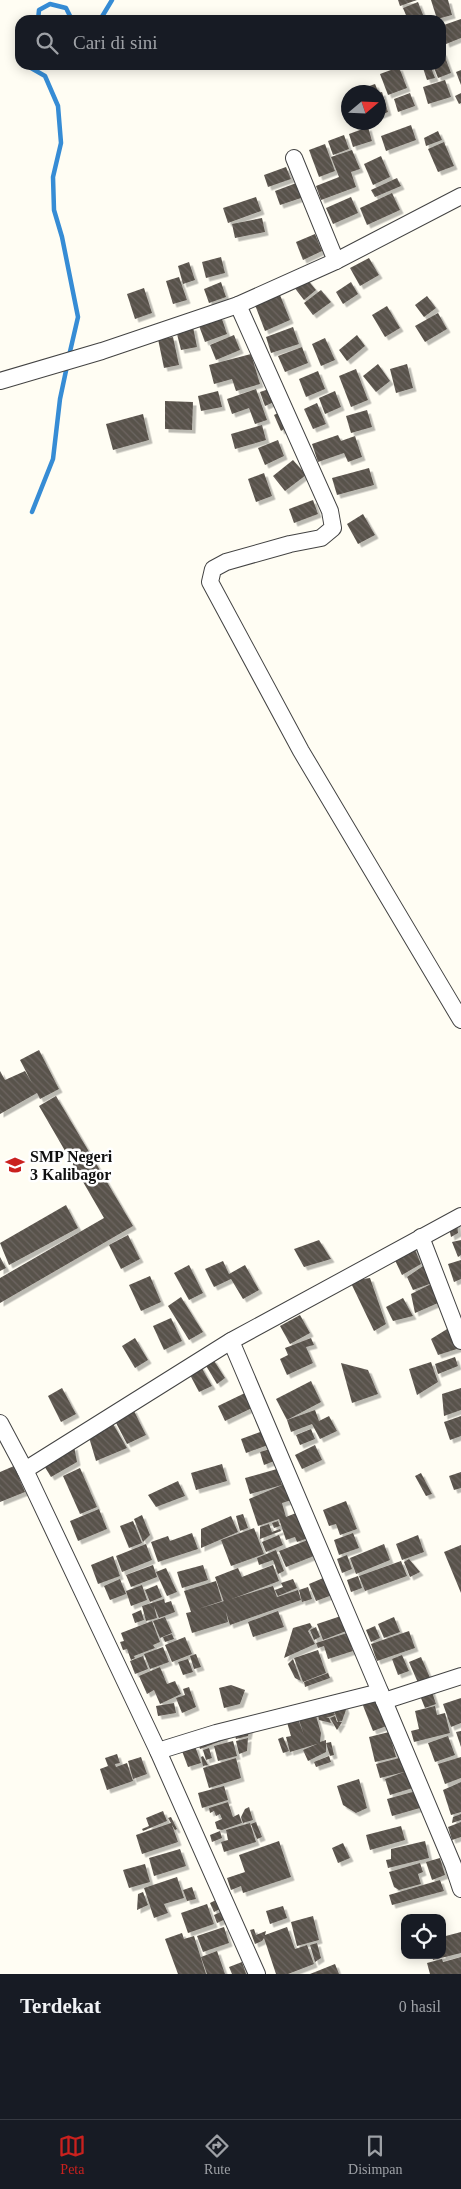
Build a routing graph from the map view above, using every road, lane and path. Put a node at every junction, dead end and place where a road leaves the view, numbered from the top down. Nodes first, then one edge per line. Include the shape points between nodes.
1 (294, 158) dead end
2 (461, 196) edge
3 (336, 261) junction
4 (238, 305) junction
5 (0, 381) edge
6 (461, 1020) edge
7 (461, 1216) edge
8 (421, 1237) junction
9 (231, 1341) junction
10 (461, 1341) edge
11 (0, 1423) edge
12 (25, 1470) junction
13 (461, 1676) edge
14 (382, 1696) junction
15 (158, 1752) junction
16 (461, 1889) edge
17 (256, 1974) edge

1 - 3 street
2 - 3 street
3 - 4 street
4 - 5 street
4 - 6 street via 330,511 333,528 321,538 226,562 213,569 210,582 301,751
7 - 8 street
8 - 9 street
8 - 10 street
9 - 12 street
9 - 14 street
11 - 12 street
12 - 15 street
13 - 14 street
14 - 15 street via 225,1730
14 - 16 street
15 - 17 street

